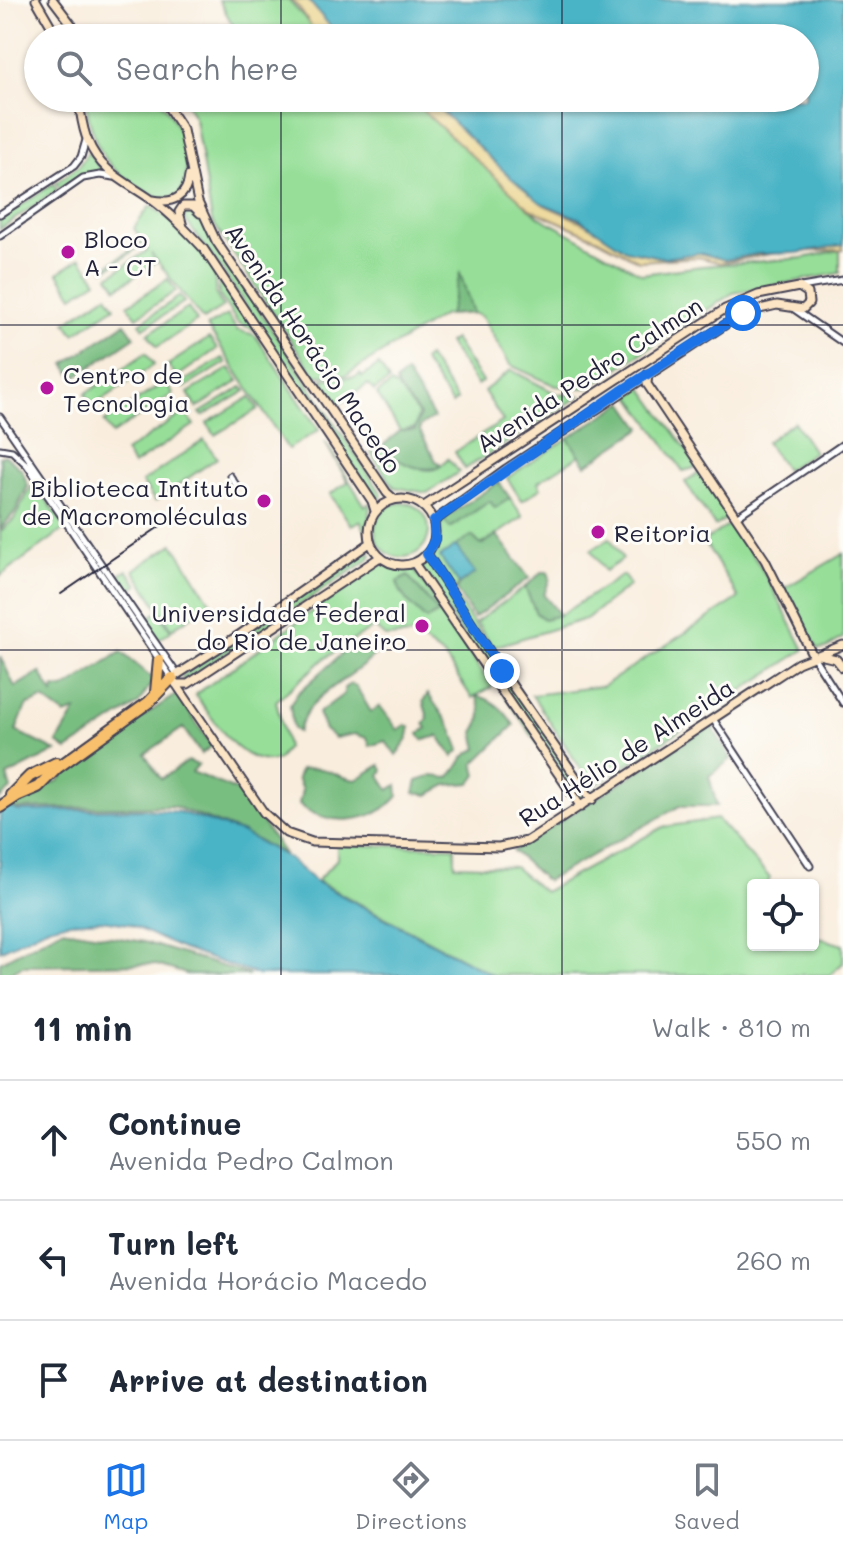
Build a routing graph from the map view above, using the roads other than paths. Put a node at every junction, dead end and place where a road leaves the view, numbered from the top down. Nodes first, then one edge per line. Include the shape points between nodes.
1 (36, 0) edge
2 (53, 0) edge
3 (50, 24) edge
4 (71, 24) edge
5 (81, 112) edge
6 (171, 112) edge
7 (86, 139) junction
8 (189, 169) junction
9 (114, 177) junction
10 (151, 200) junction
11 (0, 214) edge
12 (204, 217) junction
13 (183, 227) junction
14 (0, 236) edge
15 (843, 280) edge
16 (799, 287) junction
17 (794, 308) junction
18 (843, 343) edge
19 (648, 374) junction
20 (637, 381) junction
21 (647, 384) junction
22 (0, 417) edge
23 (843, 444) edge
24 (0, 449) edge
25 (230, 476) dead end
26 (238, 488) dead end
27 (394, 499) junction
28 (424, 506) junction
29 (375, 511) junction
30 (736, 517) junction
31 (434, 521) junction
32 (370, 543) junction
33 (427, 554) junction
34 (380, 557) junction
35 (414, 563) junction
36 (843, 646) edge
37 (813, 656) junction
38 (836, 659) junction
39 (159, 660) junction
40 (843, 668) edge
41 (502, 671) junction
42 (175, 679) junction
43 (491, 679) junction
44 (188, 684) junction
45 (156, 692) junction
46 (186, 696) junction
47 (843, 703) edge
48 (713, 719) junction
49 (592, 800) junction
50 (0, 805) edge
51 (581, 807) junction
52 (810, 866) dead end

1 - 3 street
2 - 4 street
5 - 7 street
6 - 8 street, Avenida Horácio Macedo via 183,130
7 - 9 street
7 - 11 street via 74,166
8 - 10 street via 181,196
8 - 12 street, Avenida Horácio Macedo
9 - 10 street, Avenida Horácio Macedo
9 - 14 street via 83,178
10 - 13 street, Avenida Horácio Macedo
12 - 13 street via 186,205 179,212
12 - 27 street, Avenida Horácio Macedo via 275,330
13 - 29 street, Avenida Horácio Macedo via 226,280
15 - 16 street
16 - 17 street via 810,300 803,309
16 - 28 street, Avenida Pedro Calmon via 758,295 725,309
17 - 18 street
17 - 19 street, Avenida Pedro Calmon via 777,305 743,313
19 - 20 street, Avenida Pedro Calmon
19 - 21 street
20 - 21 street
20 - 31 street, Avenida Pedro Calmon
21 - 30 street
22 - 42 street
23 - 30 street
24 - 39 street via 12,451 27,465
25 - 26 street
27 - 28 street
27 - 29 street
28 - 31 street
29 - 32 street
30 - 37 street via 765,560
31 - 33 street via 435,539
32 - 34 street
32 - 42 street
33 - 35 street
33 - 41 street
34 - 35 street via 396,565
34 - 44 street
35 - 43 street
36 - 37 street, Rua Hélio de Almeida
36 - 38 street
37 - 38 street
37 - 47 street
37 - 48 street, Rua Hélio de Almeida
38 - 40 street
39 - 42 street
39 - 45 highway
41 - 43 street
41 - 49 street
42 - 44 street
42 - 45 highway
42 - 46 street, Rua Hélio de Almeida
43 - 51 street
44 - 46 street
45 - 50 highway via 38,787
46 - 51 street, Rua Hélio de Almeida via 264,813 294,837 312,842 507,846 527,841
48 - 49 street, Rua Hélio de Almeida
48 - 52 street
49 - 51 street, Rua Hélio de Almeida

